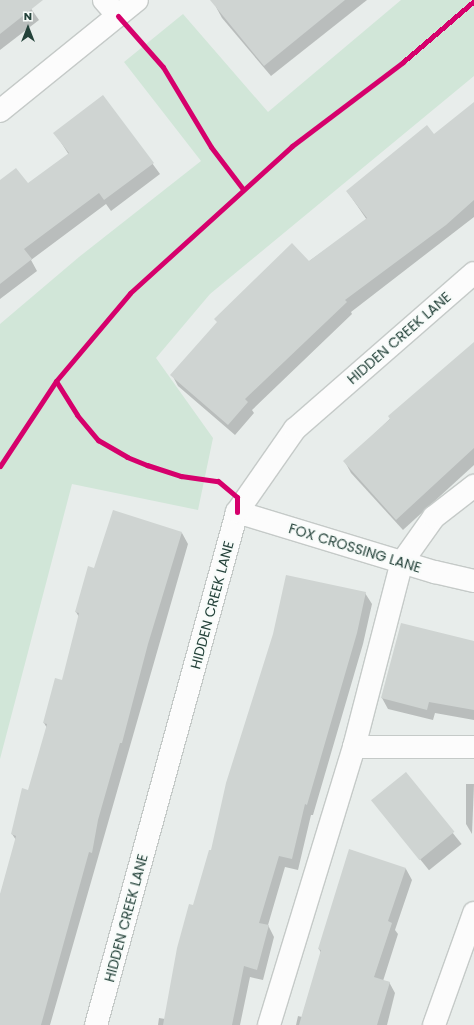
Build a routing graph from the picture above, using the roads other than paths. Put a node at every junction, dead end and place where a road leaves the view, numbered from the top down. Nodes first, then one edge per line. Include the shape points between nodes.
1 (137, 0) edge
2 (111, 8) edge
3 (0, 111) edge
4 (474, 273) edge
5 (474, 486) edge
6 (237, 512) junction
7 (402, 562) junction
8 (474, 581) edge
9 (354, 747) junction
10 (474, 748) edge
11 (474, 913) edge
12 (96, 1025) edge
13 (268, 1025) edge
14 (434, 1025) edge

1 - 2 street
2 - 3 street
4 - 6 street, HIDDEN CREEK LANE via 295,429
5 - 7 street via 434,517
6 - 7 street, FOX CROSSING LANE
6 - 12 street, HIDDEN CREEK LANE
7 - 8 street, FOX CROSSING LANE
7 - 9 street
9 - 10 street
9 - 13 street
11 - 14 street

